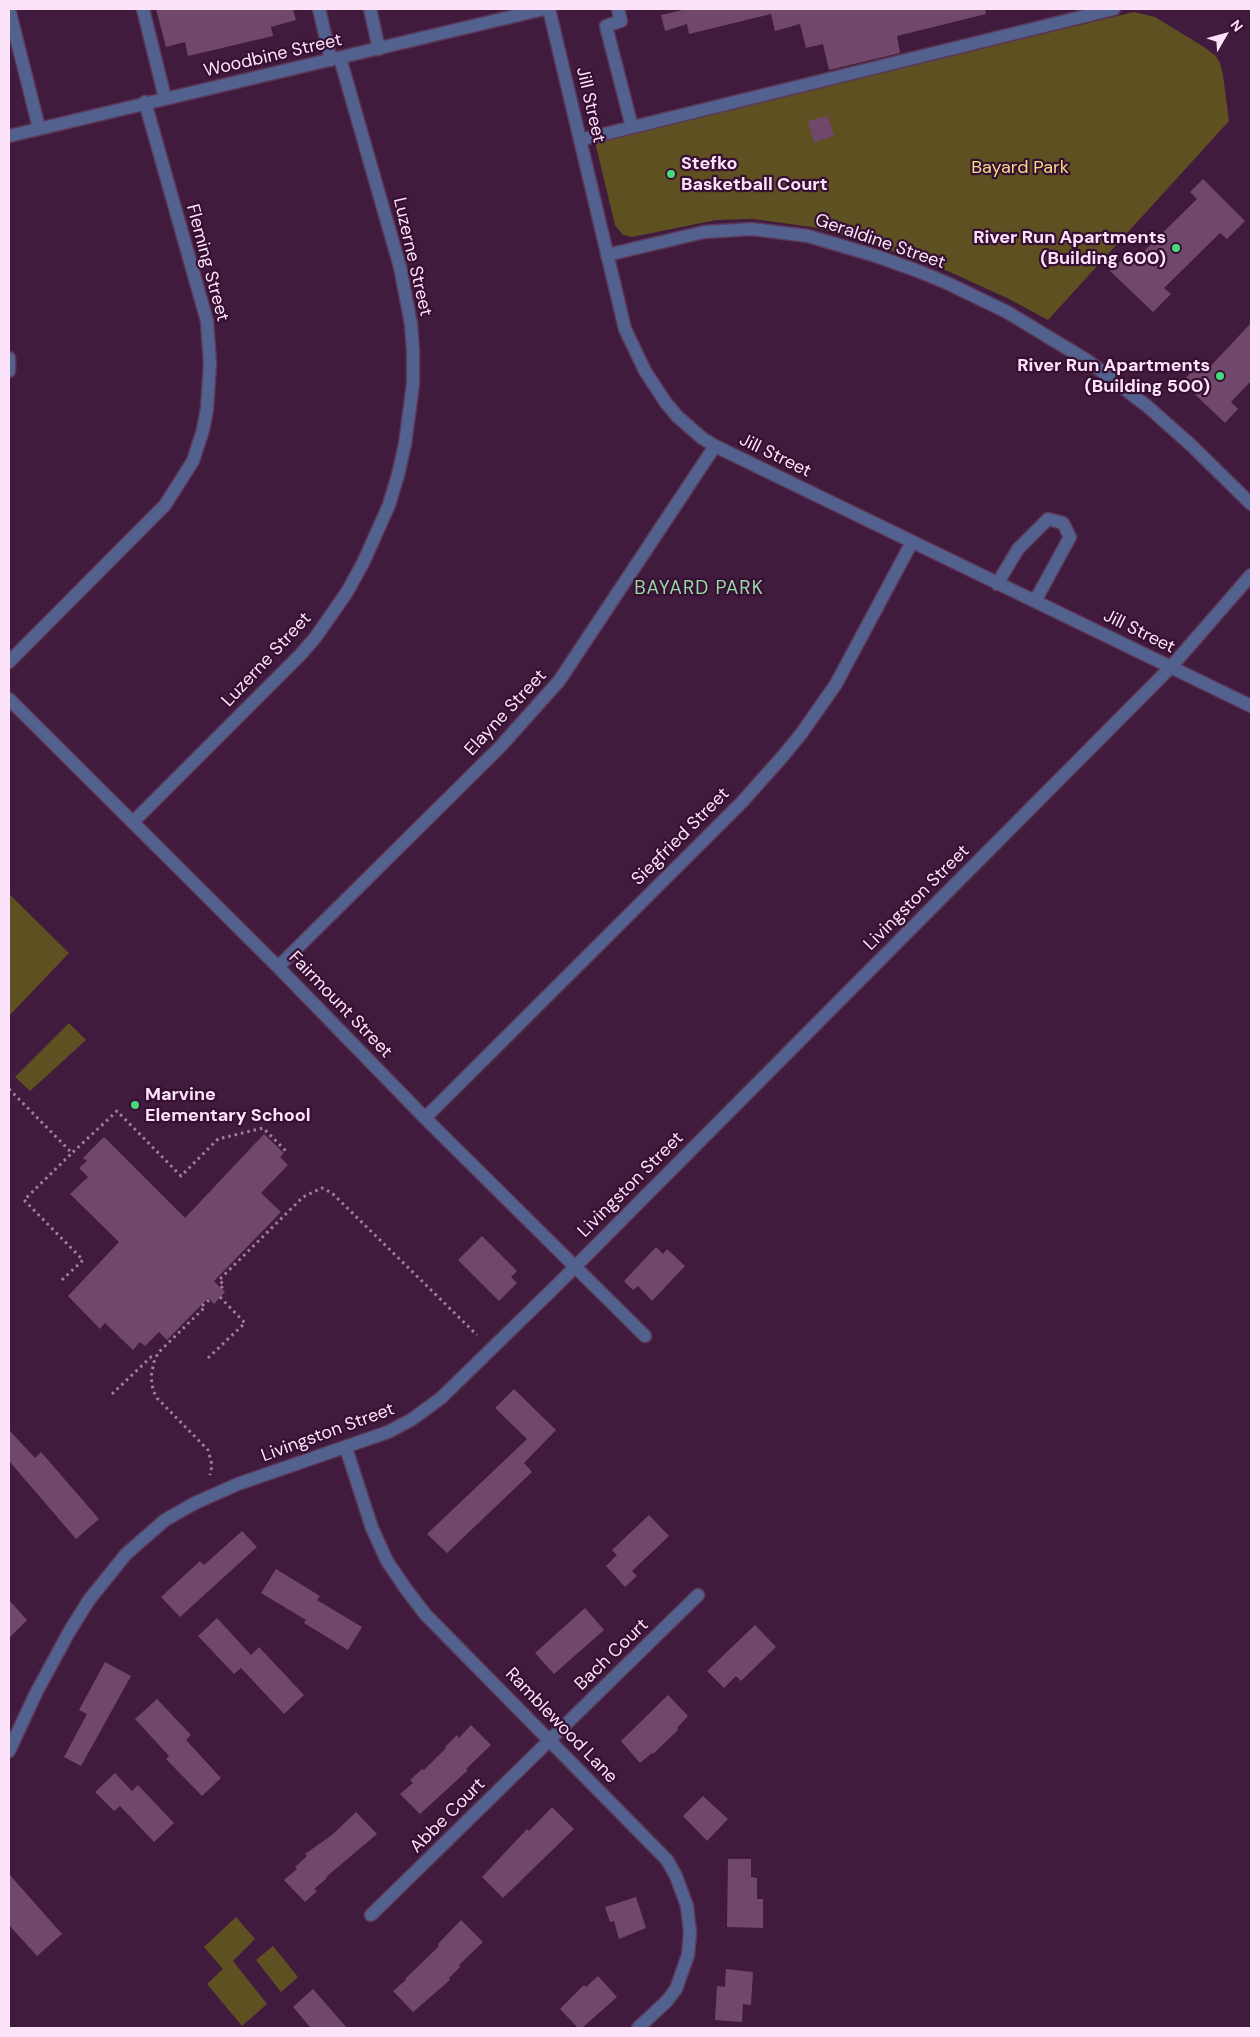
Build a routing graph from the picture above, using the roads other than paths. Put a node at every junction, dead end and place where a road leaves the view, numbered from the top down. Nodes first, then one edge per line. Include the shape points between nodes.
1 (10, 9) edge
2 (143, 9) edge
3 (319, 9) edge
4 (370, 9) edge
5 (544, 9) edge
6 (548, 9) edge
7 (618, 9) edge
8 (1114, 9) edge
9 (380, 49) junction
10 (336, 59) junction
11 (165, 98) junction
12 (145, 102) junction
13 (632, 127) junction
14 (39, 128) junction
15 (9, 136) edge
16 (580, 140) junction
17 (607, 255) junction
18 (9, 358) edge
19 (9, 371) edge
20 (715, 446) junction
21 (1251, 504) edge
22 (912, 542) junction
23 (1251, 575) edge
24 (997, 584) junction
25 (1035, 601) junction
26 (9, 662) edge
27 (1171, 667) junction
28 (9, 699) edge
29 (1251, 706) edge
30 (133, 822) junction
31 (278, 967) junction
32 (425, 1118) junction
33 (575, 1267) junction
34 (645, 1336) dead end
35 (346, 1448) junction
36 (698, 1595) dead end
37 (550, 1740) junction
38 (9, 1751) edge
39 (371, 1915) dead end
40 (638, 2028) edge

1 - 14 street
2 - 11 street
3 - 10 street, Luzerne Street
4 - 9 street
5 - 9 street, Woodbine Street
6 - 16 street, Jill Street
7 - 13 street via 621,21 606,26
8 - 13 street
9 - 10 street, Woodbine Street
10 - 11 street, Woodbine Street
10 - 30 street, Luzerne Street via 400,267 411,324 412,392 406,444 389,505 363,564 314,638 302,654
11 - 12 street, Woodbine Street
12 - 14 street, Woodbine Street
12 - 26 street, Fleming Street via 207,321 209,372 203,430 193,461 165,506
13 - 16 street
14 - 15 street, Woodbine Street
16 - 17 street, Jill Street
17 - 20 street, Jill Street via 625,329 645,372 678,417
17 - 21 street, Geraldine Street via 704,232 752,229 808,236 918,271 1007,312 1088,361 1147,406
18 - 19 street
20 - 22 street, Jill Street
20 - 31 street, Elayne Street via 555,687 499,748
22 - 24 street, Jill Street
22 - 32 street, Siegfried Street via 836,684 783,756
23 - 27 street, Livingston Street
24 - 25 street, Jill Street
24 - 25 street via 1018,549 1048,519 1062,523 1070,537
25 - 27 street, Jill Street
27 - 29 street, Jill Street
27 - 33 street, Livingston Street
28 - 30 street, Fairmount Street
30 - 31 street, Fairmount Street
31 - 32 street, Fairmount Street
32 - 33 street, Fairmount Street
33 - 34 street, Fairmount Street
33 - 35 street, Livingston Street via 433,1404 396,1428
35 - 37 street, Ramblewood Lane via 375,1536 406,1589 425,1614
35 - 38 street, Livingston Street via 219,1492 172,1516 147,1536 118,1564 83,1608 36,1693
36 - 37 street, Bach Court
37 - 39 street, Abbe Court
37 - 40 street, Ramblewood Lane via 667,1860 683,1892 690,1944 683,1973 667,2001

